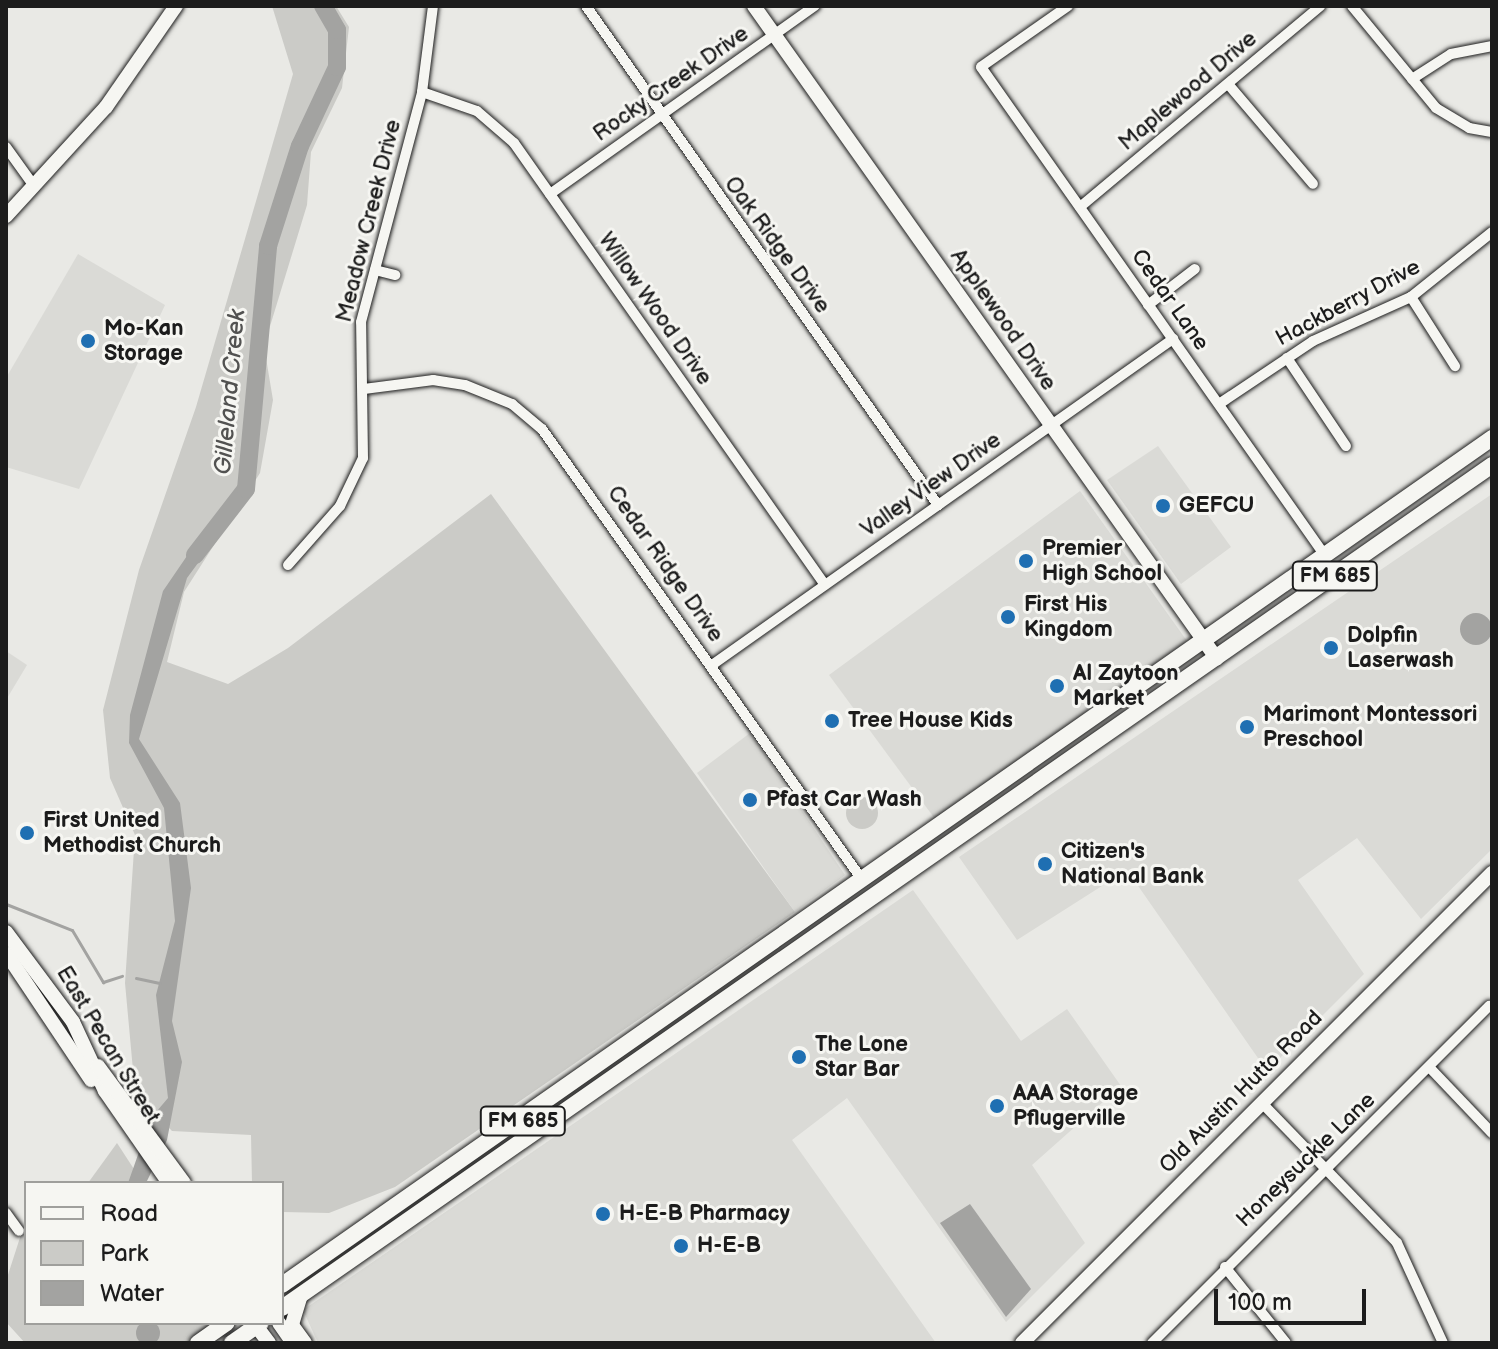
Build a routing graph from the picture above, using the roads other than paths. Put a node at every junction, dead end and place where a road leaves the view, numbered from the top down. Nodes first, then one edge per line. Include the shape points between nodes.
1 (176, 6) edge
2 (433, 6) edge
3 (586, 6) edge
4 (754, 6) edge
5 (815, 6) edge
6 (1068, 6) edge
7 (1320, 6) edge
8 (1352, 6) edge
9 (775, 35) junction
10 (1492, 46) edge
11 (1412, 79) junction
12 (1228, 84) junction
13 (422, 92) junction
14 (660, 116) junction
15 (1492, 132) edge
16 (6, 147) edge
17 (1313, 184) dead end
18 (34, 186) junction
19 (550, 194) junction
20 (1080, 207) junction
21 (6, 216) edge
22 (1492, 232) edge
23 (1195, 269) dead end
24 (375, 270) junction
25 (395, 275) dead end
26 (1411, 297) junction
27 (1148, 305) junction
28 (1173, 339) junction
29 (1287, 358) junction
30 (1455, 366) dead end
31 (364, 389) junction
32 (1219, 404) junction
33 (1051, 425) junction
34 (1492, 438) edge
35 (1346, 446) dead end
36 (1492, 465) edge
37 (938, 505) junction
38 (1326, 557) junction
39 (288, 565) dead end
40 (825, 585) junction
41 (1205, 643) junction
42 (1217, 659) junction
43 (712, 665) junction
44 (1492, 873) edge
45 (863, 881) junction
46 (6, 932) edge
47 (762, 953) junction
48 (7, 956) edge
49 (772, 969) junction
50 (1489, 1006) dead end
51 (61, 1029) junction
52 (89, 1058) junction
53 (1430, 1068) junction
54 (1262, 1103) junction
55 (126, 1118) junction
56 (1492, 1133) edge
57 (1327, 1168) junction
58 (172, 1181) edge
59 (6, 1213) edge
60 (19, 1231) dead end
61 (1225, 1267) junction
62 (284, 1284) edge
63 (301, 1295) junction
64 (284, 1307) edge
65 (224, 1325) edge
66 (258, 1325) edge
67 (261, 1325) edge
68 (280, 1325) edge
69 (233, 1342) edge
70 (198, 1343) edge
71 (283, 1343) edge
72 (293, 1343) edge
73 (305, 1343) edge
74 (1022, 1343) edge
75 (1152, 1343) edge
76 (1286, 1343) edge
77 (1443, 1343) edge

1 - 18 street via 131,75
2 - 13 street, Meadow Creek Drive
3 - 14 street, Oak Ridge Drive
4 - 9 street, Applewood Drive
5 - 9 street, Rocky Creek Drive
6 - 20 street, Cedar Lane via 981,67
7 - 12 street, Maplewood Drive
8 - 11 street
9 - 14 street, Rocky Creek Drive
9 - 33 street, Applewood Drive
10 - 11 street via 1451,54
11 - 15 street via 1445,116
12 - 17 street
12 - 20 street, Maplewood Drive
13 - 19 street, Willow Wood Drive via 477,111 499,128
13 - 24 street, Meadow Creek Drive
14 - 19 street, Rocky Creek Drive
14 - 37 street, Oak Ridge Drive
16 - 18 street
18 - 21 street
19 - 40 street, Willow Wood Drive
20 - 27 street, Cedar Lane
22 - 26 street, Hackberry Drive
23 - 27 street
24 - 25 street
24 - 31 street, Meadow Creek Drive via 361,322
26 - 29 street, Hackberry Drive
26 - 30 street
27 - 28 street, Cedar Lane
28 - 32 street, Cedar Lane
28 - 33 street, Valley View Drive
29 - 32 street, Hackberry Drive
29 - 35 street
31 - 39 street, Meadow Creek Drive via 368,437 357,476
31 - 43 street, Cedar Ridge Drive via 433,380 465,385 530,417
32 - 38 street, Cedar Lane
33 - 37 street, Valley View Drive
33 - 41 street, Applewood Drive
34 - 38 main road, FM 685
36 - 42 main road, FM 685
37 - 40 street, Valley View Drive
38 - 41 main road, FM 685
40 - 43 street, Valley View Drive
41 - 42 street, Applewood Drive
41 - 45 main road, FM 685
42 - 49 main road, FM 685
43 - 45 street, Cedar Ridge Drive
44 - 54 street, Old Austin Hutto Road
45 - 47 main road, FM 685
46 - 52 street, East Pecan Street via 73,1022
47 - 49 street
47 - 62 main road, FM 685
48 - 51 street, East Pecan Street
49 - 63 main road, FM 685
50 - 53 street, Honeysuckle Lane
51 - 52 street
51 - 55 street, East Pecan Street
52 - 55 street
53 - 56 street
53 - 57 street, Honeysuckle Lane
54 - 57 street
54 - 74 street, Old Austin Hutto Road
55 - 58 street
57 - 61 street, Honeysuckle Lane
57 - 77 street via 1397,1243
59 - 60 street
61 - 75 street, Honeysuckle Lane
61 - 76 street
63 - 64 main road, FM 685
63 - 73 street via 292,1325
65 - 70 main road
66 - 69 main road
67 - 71 street
68 - 72 street

